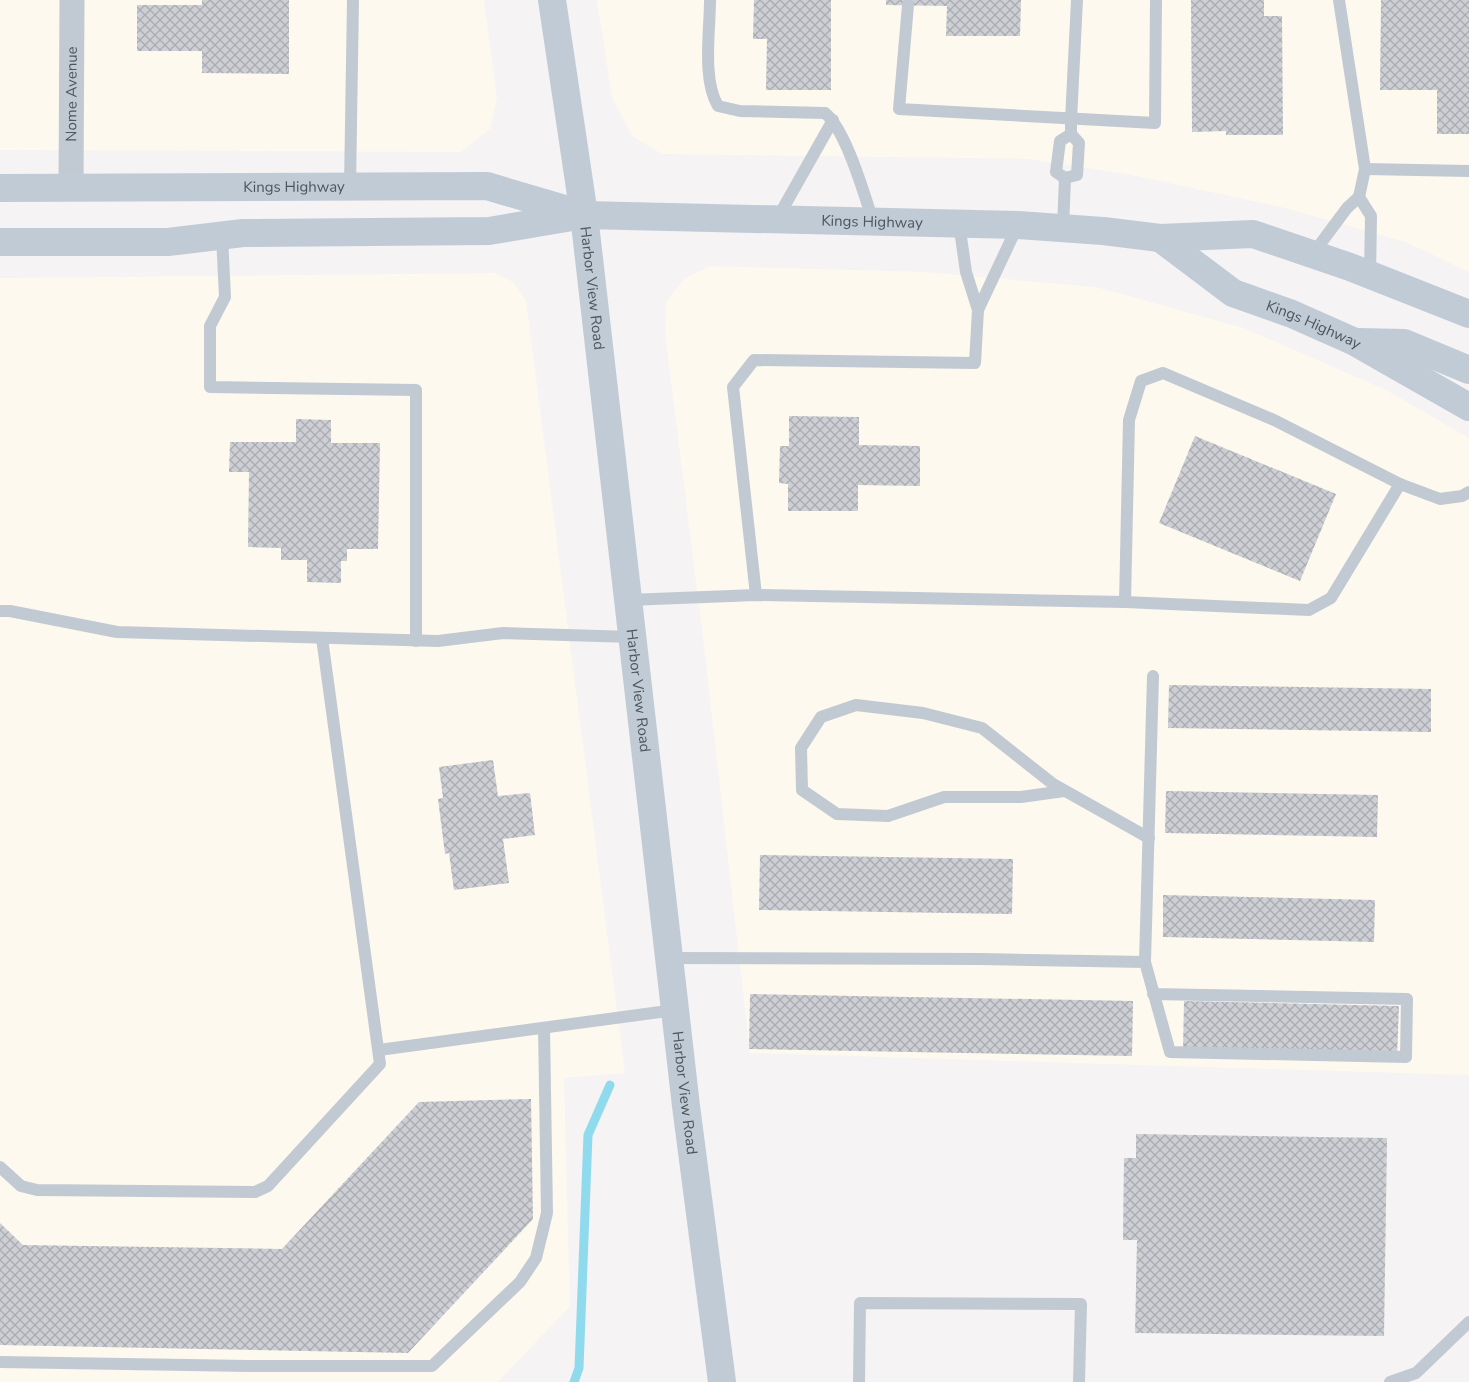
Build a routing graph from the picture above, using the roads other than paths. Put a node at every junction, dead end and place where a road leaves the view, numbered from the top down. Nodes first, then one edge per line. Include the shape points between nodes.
1 (72, 0) edge
2 (353, 0) edge
3 (552, 0) edge
4 (710, 0) edge
5 (1077, 0) edge
6 (1156, 0) edge
7 (1339, 0) edge
8 (908, 5) dead end
9 (833, 120) junction
10 (1071, 120) junction
11 (1071, 134) junction
12 (1365, 169) junction
13 (1469, 171) edge
14 (1066, 178) junction
15 (350, 186) junction
16 (0, 188) edge
17 (71, 188) junction
18 (1359, 197) junction
19 (584, 215) junction
20 (777, 219) junction
21 (873, 221) junction
22 (959, 223) junction
23 (1018, 225) junction
24 (1063, 228) junction
25 (222, 236) junction
26 (1160, 238) junction
27 (0, 242) edge
28 (1312, 255) junction
29 (1370, 276) junction
30 (978, 310) junction
31 (1469, 314) edge
32 (1355, 342) junction
33 (1469, 370) edge
34 (1469, 407) edge
35 (1400, 484) junction
36 (1469, 492) edge
37 (756, 595) junction
38 (628, 600) junction
39 (1125, 602) junction
40 (0, 611) edge
41 (632, 636) junction
42 (322, 638) junction
43 (416, 641) junction
44 (1154, 676) dead end
45 (1064, 791) junction
46 (1149, 838) junction
47 (669, 958) junction
48 (1145, 962) junction
49 (1154, 994) junction
50 (675, 1010) junction
51 (544, 1028) junction
52 (379, 1050) junction
53 (0, 1166) edge
54 (1469, 1322) edge
55 (0, 1362) edge
56 (722, 1382) edge
57 (859, 1382) edge
58 (1079, 1382) edge
59 (1390, 1382) edge

1 - 17 street, Nome Avenue
2 - 15 lane
3 - 19 main road, Harbor View Road
4 - 9 lane via 709,79 712,96 718,106 740,111 825,113
5 - 10 lane
6 - 10 lane via 1155,124
7 - 12 lane
8 - 10 lane via 900,109
9 - 20 lane
9 - 21 lane via 854,166
10 - 11 lane
11 - 14 lane via 1079,143 1077,175
11 - 14 lane via 1060,141 1056,172
12 - 13 lane
12 - 18 lane
14 - 24 lane
15 - 17 main road, Kings Highway
15 - 19 main road, Kings Highway via 487,186
16 - 17 main road, Kings Highway
18 - 28 lane
18 - 29 lane via 1371,216
19 - 20 main road, Kings Highway
19 - 25 main road, Kings Highway via 489,231 243,233
19 - 38 main road, Harbor View Road
20 - 21 main road, Kings Highway
21 - 22 main road, Kings Highway
22 - 23 main road, Kings Highway
22 - 30 lane via 966,272
23 - 24 main road, Kings Highway
23 - 30 lane
24 - 26 main road, Kings Highway
25 - 27 main road, Kings Highway via 168,242
25 - 43 lane via 225,298 210,326 210,387 416,390
26 - 28 main road, Kings Highway via 1253,234
26 - 32 main road, Kings Highway via 1233,293 1292,314
28 - 29 main road, Kings Highway
29 - 31 main road, Kings Highway
30 - 37 lane via 974,363 754,360 748,367 733,387
32 - 33 main road via 1404,343
32 - 34 main road, Kings Highway
35 - 36 lane via 1440,498
35 - 39 lane via 1331,598 1309,610
35 - 39 lane via 1274,420 1162,372 1140,381 1129,420
37 - 38 lane
37 - 39 lane
38 - 41 main road, Harbor View Road
40 - 42 lane via 117,632
41 - 43 lane via 503,633
41 - 47 main road, Harbor View Road
42 - 43 lane
42 - 52 lane
44 - 46 lane
45 - 45 lane via 982,728 923,713 856,705 822,717 801,748 802,790 837,814 888,816 944,797 1021,797
45 - 46 lane
46 - 48 lane
47 - 48 lane
47 - 50 main road, Harbor View Road
48 - 49 lane
49 - 49 lane via 1170,1052 1406,1057 1407,999
50 - 51 lane
50 - 56 main road, Harbor View Road
51 - 52 lane
51 - 55 lane via 547,1213 536,1258 520,1282 432,1366
52 - 53 lane via 380,1064 268,1186 255,1192 37,1190 21,1186
54 - 59 lane via 1416,1373
57 - 58 lane via 860,1303 1081,1304

